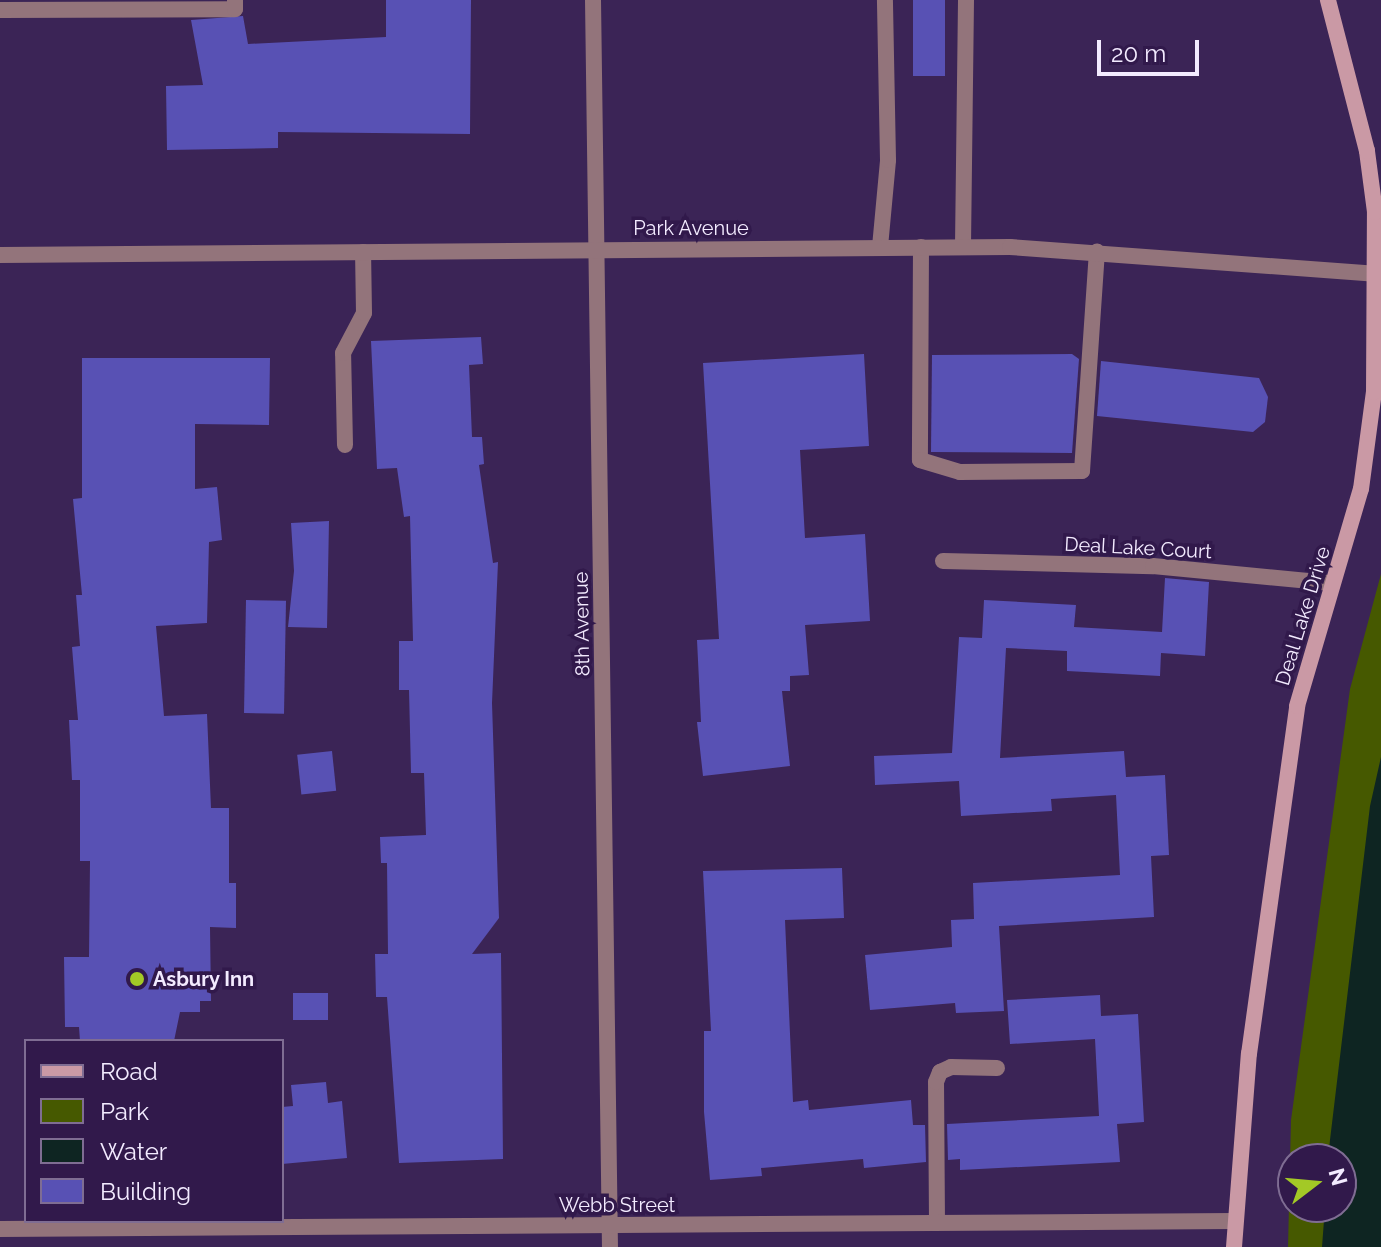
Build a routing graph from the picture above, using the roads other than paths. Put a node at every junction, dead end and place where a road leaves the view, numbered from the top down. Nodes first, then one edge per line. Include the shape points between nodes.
1 (235, 0) edge
2 (593, 0) edge
3 (885, 0) edge
4 (966, 0) edge
5 (1328, 0) edge
6 (0, 10) edge
7 (963, 246) junction
8 (880, 247) junction
9 (921, 247) junction
10 (597, 249) junction
11 (363, 252) junction
12 (1097, 252) junction
13 (0, 255) edge
14 (1380, 274) edge
15 (345, 445) dead end
16 (943, 561) dead end
17 (1331, 583) junction
18 (997, 1068) dead end
19 (1234, 1221) junction
20 (937, 1223) junction
21 (609, 1225) junction
22 (0, 1229) edge
23 (610, 1247) edge
24 (1234, 1247) edge

1 - 6 street via 235,9
2 - 10 street, 8th Avenue
3 - 8 street via 888,160
4 - 7 street
5 - 14 street, Deal Lake Drive via 1367,151
7 - 9 street, Park Avenue
7 - 12 street, Park Avenue
8 - 9 street, Park Avenue
8 - 10 street, Park Avenue
9 - 12 street via 920,460 960,472 1082,471
10 - 11 street, Park Avenue
10 - 21 street, 8th Avenue
11 - 13 street, Park Avenue
11 - 15 street via 364,313 343,353
12 - 14 street, Park Avenue
14 - 17 street, Deal Lake Drive via 1374,392 1361,489
16 - 17 street, Deal Lake Court via 1153,566
17 - 19 street, Deal Lake Drive via 1297,706 1249,1054
18 - 20 street via 951,1067 940,1072 936,1082
19 - 20 street, Webb Street
19 - 24 street, Deal Lake Drive
20 - 21 street, Webb Street
21 - 22 street, Webb Street
21 - 23 street, 8th Avenue

